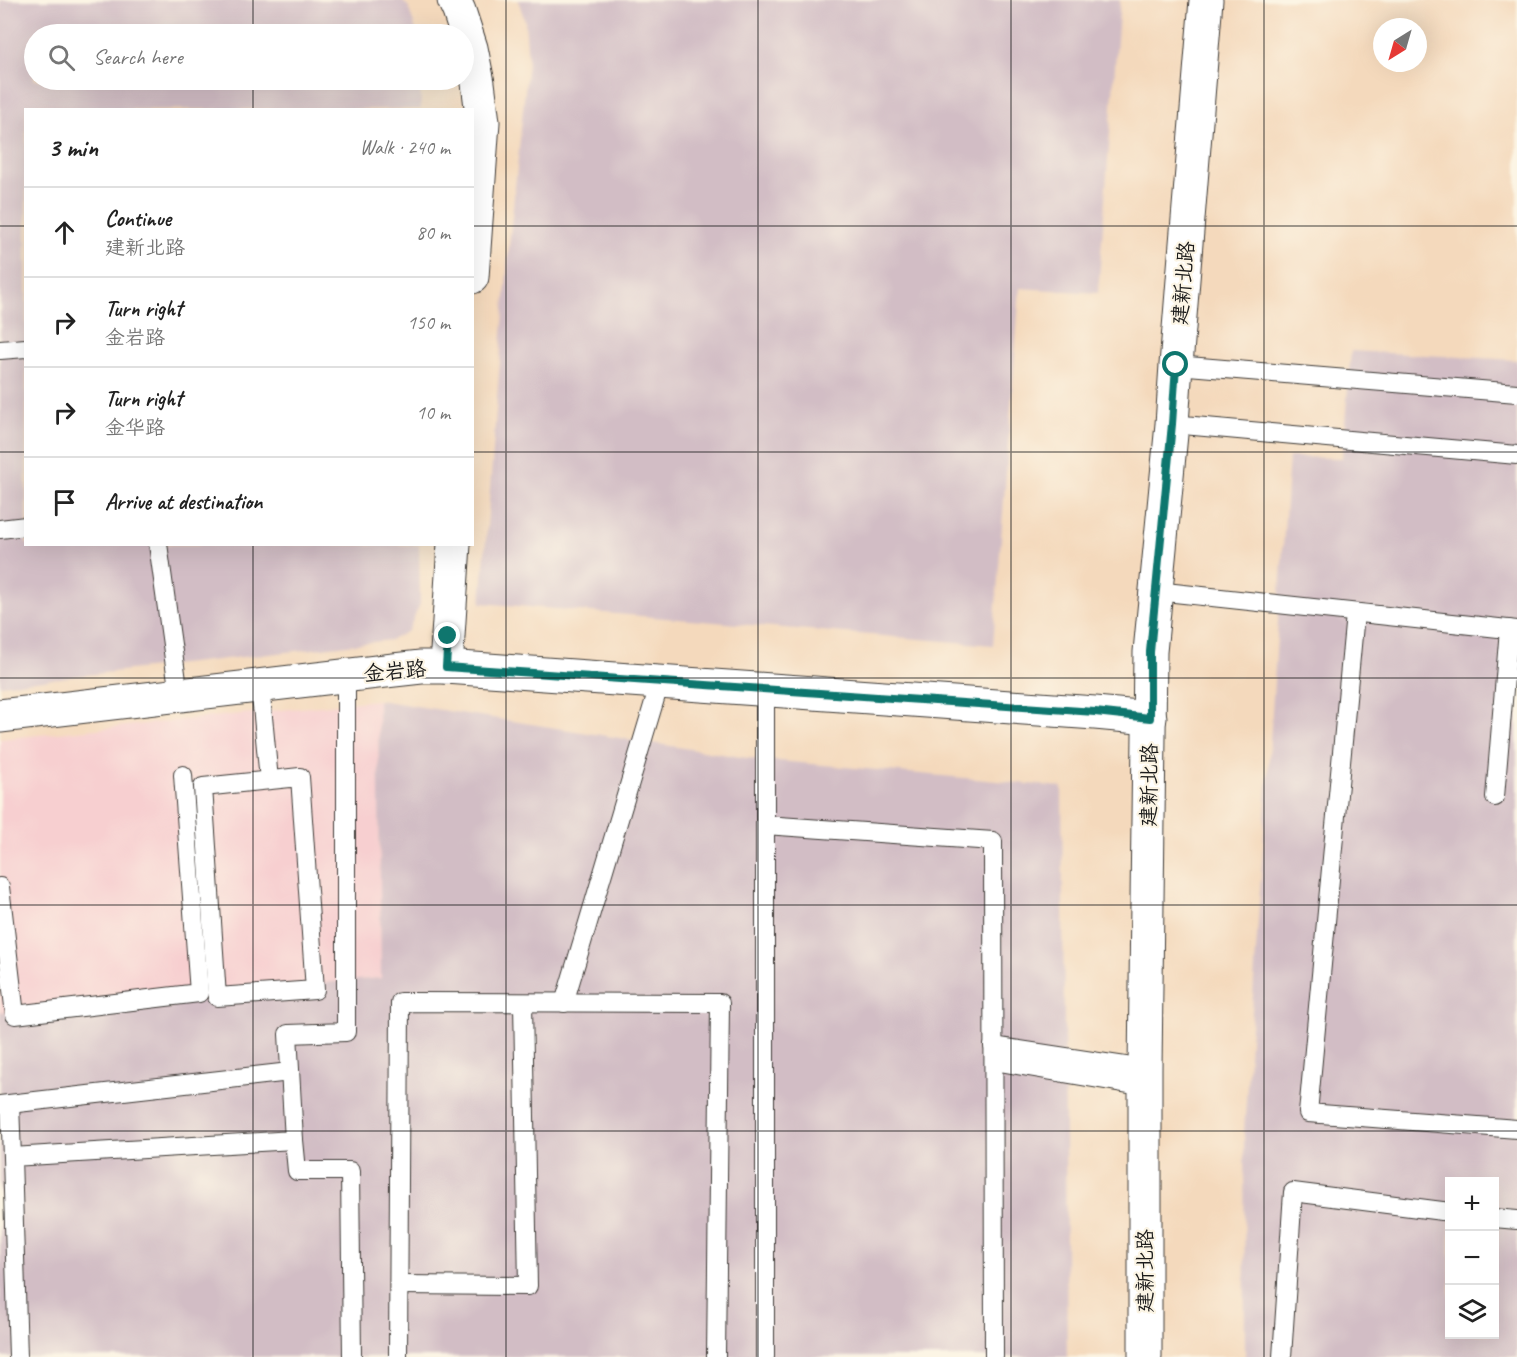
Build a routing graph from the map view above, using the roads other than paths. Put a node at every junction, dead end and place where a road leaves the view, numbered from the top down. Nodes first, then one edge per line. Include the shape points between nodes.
1 (454, 0) edge
2 (1206, 0) edge
3 (463, 24) edge
4 (474, 63) edge
5 (474, 249) edge
6 (24, 348) edge
7 (0, 350) edge
8 (1176, 365) junction
9 (1517, 393) edge
10 (1172, 424) junction
11 (1517, 455) edge
12 (24, 526) edge
13 (0, 529) edge
14 (158, 546) edge
15 (454, 546) edge
16 (1156, 591) junction
17 (1355, 614) junction
18 (1513, 630) edge
19 (446, 667) junction
20 (346, 675) junction
21 (660, 682) junction
22 (260, 686) junction
23 (765, 689) junction
24 (179, 695) junction
25 (0, 716) edge
26 (1150, 718) junction
27 (183, 774) dead end
28 (269, 780) junction
29 (1495, 797) dead end
30 (765, 825) junction
31 (0, 887) edge
32 (523, 1002) junction
33 (564, 1002) junction
34 (993, 1054) junction
35 (290, 1072) junction
36 (1146, 1078) junction
37 (5, 1105) edge
38 (1517, 1129) edge
39 (294, 1140) junction
40 (12, 1157) junction
41 (1445, 1211) edge
42 (1499, 1219) edge
43 (1517, 1221) edge
44 (399, 1285) junction
45 (18, 1357) edge
46 (352, 1357) edge
47 (398, 1357) edge
48 (716, 1357) edge
49 (765, 1357) edge
50 (994, 1357) edge
51 (1145, 1357) edge
52 (1282, 1357) edge

1 - 3 street
2 - 8 street, 建新北路
4 - 5 street via 483,122
6 - 7 lane
8 - 9 lane
8 - 10 street, 建新北路
10 - 11 lane
10 - 16 street, 建新北路
12 - 13 lane
14 - 24 lane
15 - 19 street
16 - 17 lane
16 - 26 street, 建新北路 via 1150,652
17 - 18 lane
17 - 38 lane via 1308,1113
18 - 29 lane
19 - 20 street, 金岩路
19 - 21 street, 金岩路
20 - 22 street, 金岩路
20 - 35 lane via 346,1032 288,1034
21 - 23 street, 金岩路
21 - 33 lane
22 - 24 street, 金岩路
22 - 28 lane
23 - 26 street, 金岩路
23 - 30 lane
24 - 25 street, 金岩路
26 - 36 street, 建新北路
27 - 31 lane via 199,993 15,1015
28 - 28 lane via 300,777 315,990 217,997 203,788
30 - 34 lane via 993,841
30 - 49 lane
32 - 33 lane
32 - 44 lane via 400,1002
32 - 44 lane via 528,1287
33 - 48 lane via 720,1003
34 - 36 lane
34 - 50 lane
35 - 37 lane
35 - 39 lane
36 - 51 street, 建新北路
37 - 40 lane
39 - 40 lane
39 - 46 lane via 297,1171 350,1171
40 - 45 lane
41 - 52 lane via 1293,1191
42 - 43 lane
44 - 47 lane

